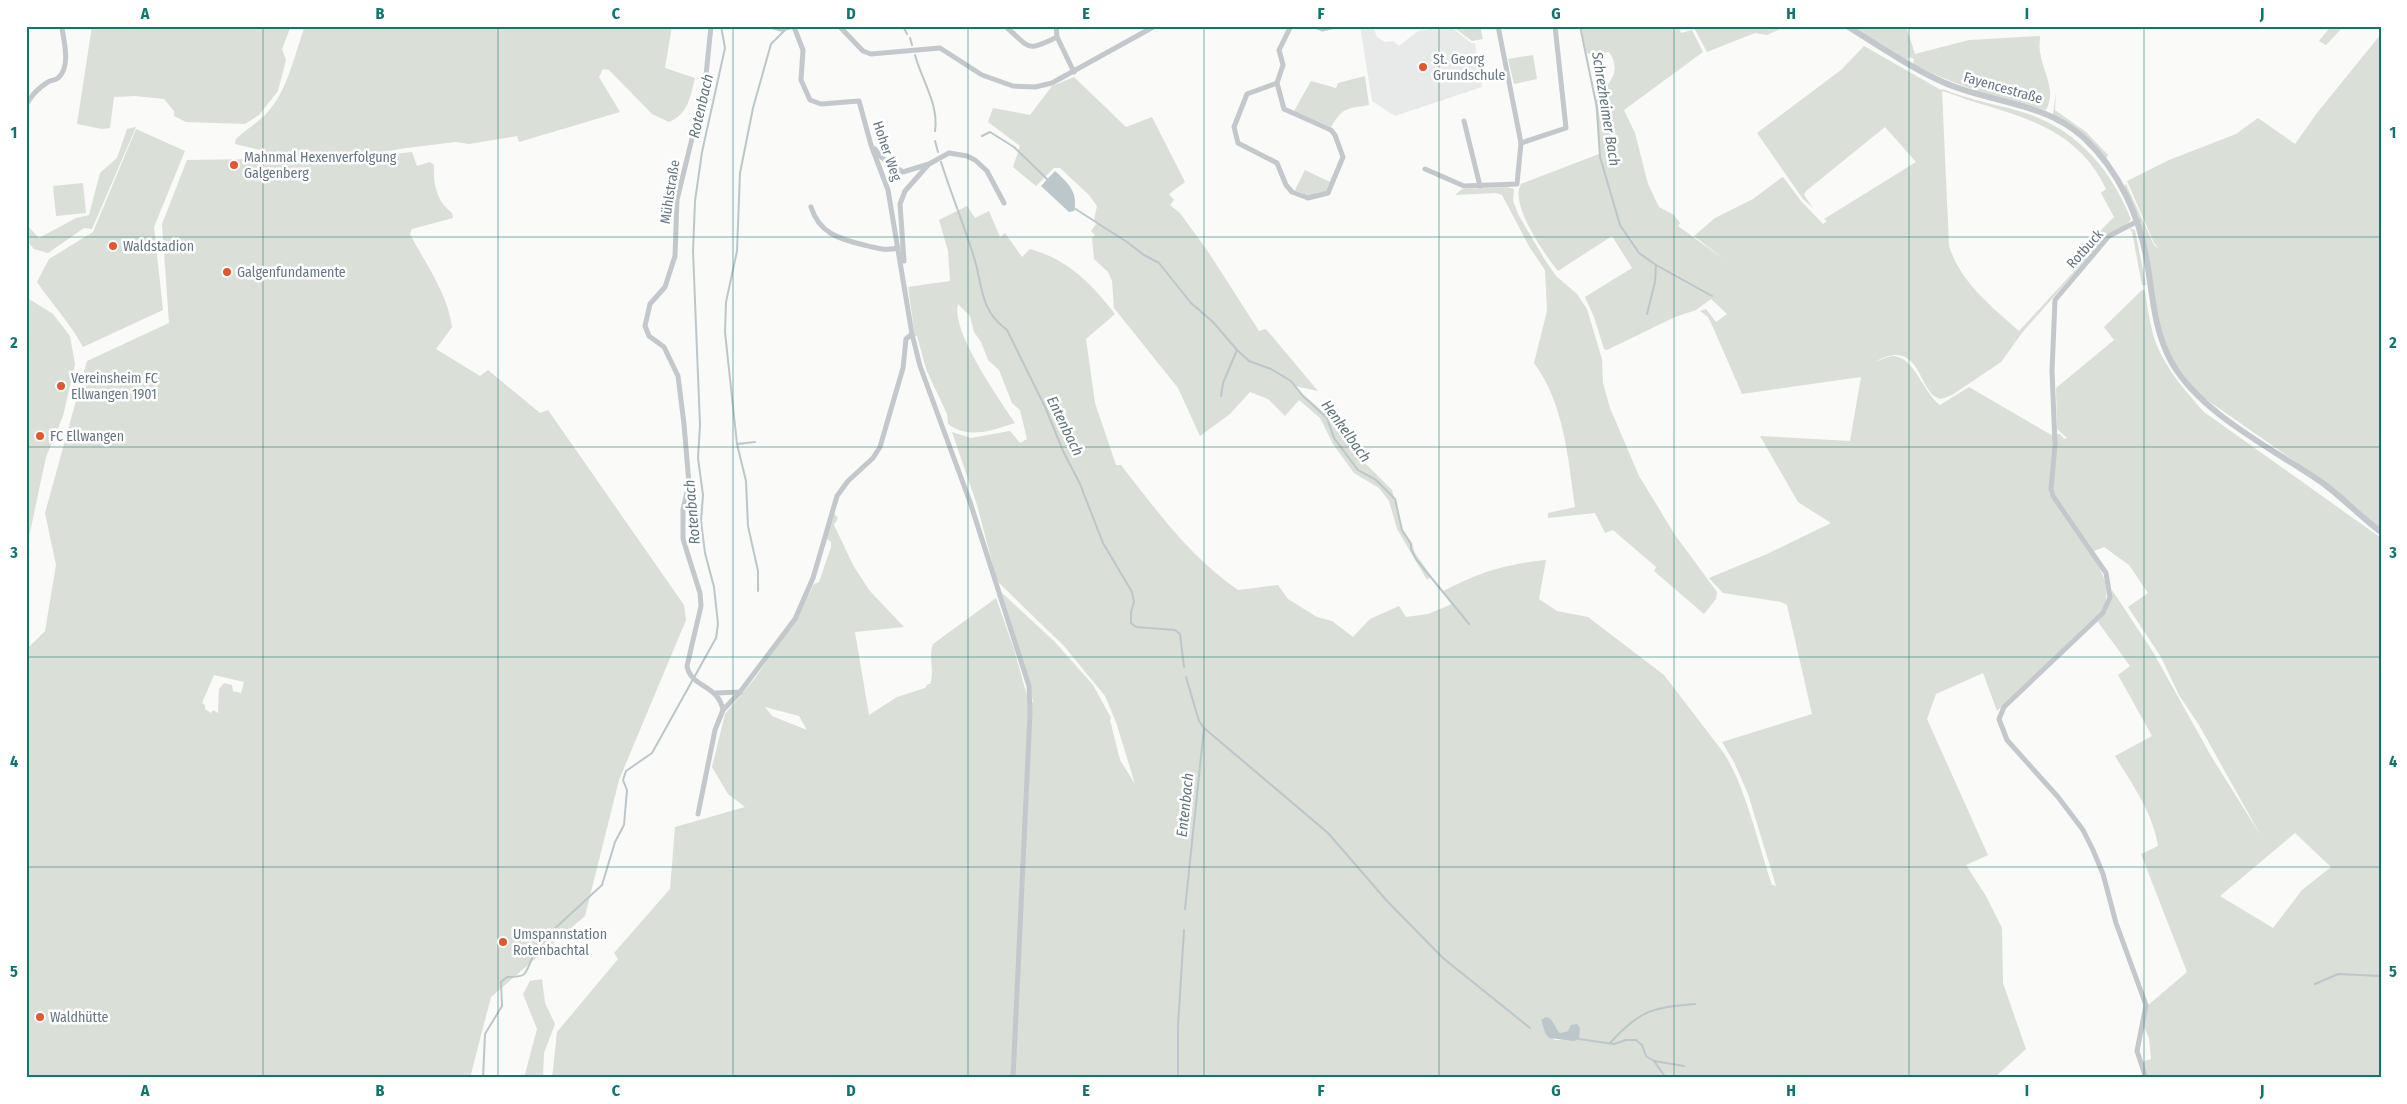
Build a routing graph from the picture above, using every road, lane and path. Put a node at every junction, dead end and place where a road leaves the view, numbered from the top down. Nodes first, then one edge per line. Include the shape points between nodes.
1 (711, 26) edge
2 (770, 26) edge
3 (839, 26) edge
4 (1005, 26) edge
5 (1056, 26) edge
6 (1155, 26) edge
7 (1291, 26) edge
8 (1315, 26) edge
9 (1336, 26) edge
10 (1498, 26) edge
11 (1555, 26) edge
12 (1847, 26) edge
13 (792, 27) edge
14 (62, 28) dead end
15 (1057, 37) junction
16 (1074, 72) junction
17 (1277, 83) junction
18 (26, 105) edge
19 (1464, 122) dead end
20 (1521, 144) junction
21 (871, 145) junction
22 (929, 164) junction
23 (1425, 169) dead end
24 (903, 172) junction
25 (914, 180) junction
26 (1480, 186) junction
27 (1004, 203) dead end
28 (811, 206) dead end
29 (2138, 221) junction
30 (898, 248) junction
31 (902, 266) junction
32 (912, 334) junction
33 (2381, 532) edge
34 (740, 692) junction
35 (716, 693) junction
36 (724, 710) junction
37 (698, 814) dead end
38 (1013, 1078) edge
39 (2146, 1078) edge

1 - 35 street, Mühlstraße via 705,85 678,200 675,256 665,287 650,304 645,326 649,336 664,347 678,376 689,484 683,509 683,539 701,606 687,666 690,677
2 - 13 street
3 - 16 street via 863,51 871,54 940,48 982,75 1012,86 1035,87
4 - 15 street via 1030,48
5 - 15 street
6 - 16 street
7 - 17 street via 1279,50 1283,65
8 - 9 street via 1322,29
10 - 20 street
11 - 20 street via 1566,128
12 - 29 street, Fayencestraße via 1945,83 2048,114 2068,125 2101,156 2120,182
13 - 21 street, Hoher Weg via 803,50 801,80 806,95 821,104 860,101
14 - 18 street via 64,68 58,78 32,95
15 - 16 street
17 - 17 street via 1284,109 1331,130 1335,135 1343,157 1328,193 1308,198 1292,192 1277,163 1238,143 1234,127 1247,94
19 - 26 street
20 - 26 street via 1517,184
21 - 24 street
21 - 30 street, Hoher Weg via 888,190
22 - 24 street
22 - 25 street
22 - 27 street via 949,153 967,156 983,166
23 - 26 street via 1464,186
24 - 25 street
25 - 31 street via 900,204
28 - 30 street via 814,217 830,234 841,240 888,250
29 - 33 street, Fayencestraße via 2162,340 2188,387 2212,409 2325,485
29 - 39 street, Rotbuck via 2109,236 2055,300 2052,371 2055,444 2051,489 2106,574 2110,597 2103,613 2004,707 1999,719 2007,740 2083,830 2103,874 2116,923 2146,1005 2137,1051
30 - 31 street, Hoher Weg
31 - 32 street, Hoher Weg
32 - 34 street via 906,339 902,368 880,447 837,496 822,552 795,619
32 - 38 street, Hoher Weg via 920,366 970,502 1029,686
34 - 35 street
34 - 36 street
35 - 36 street
36 - 37 street via 715,730

